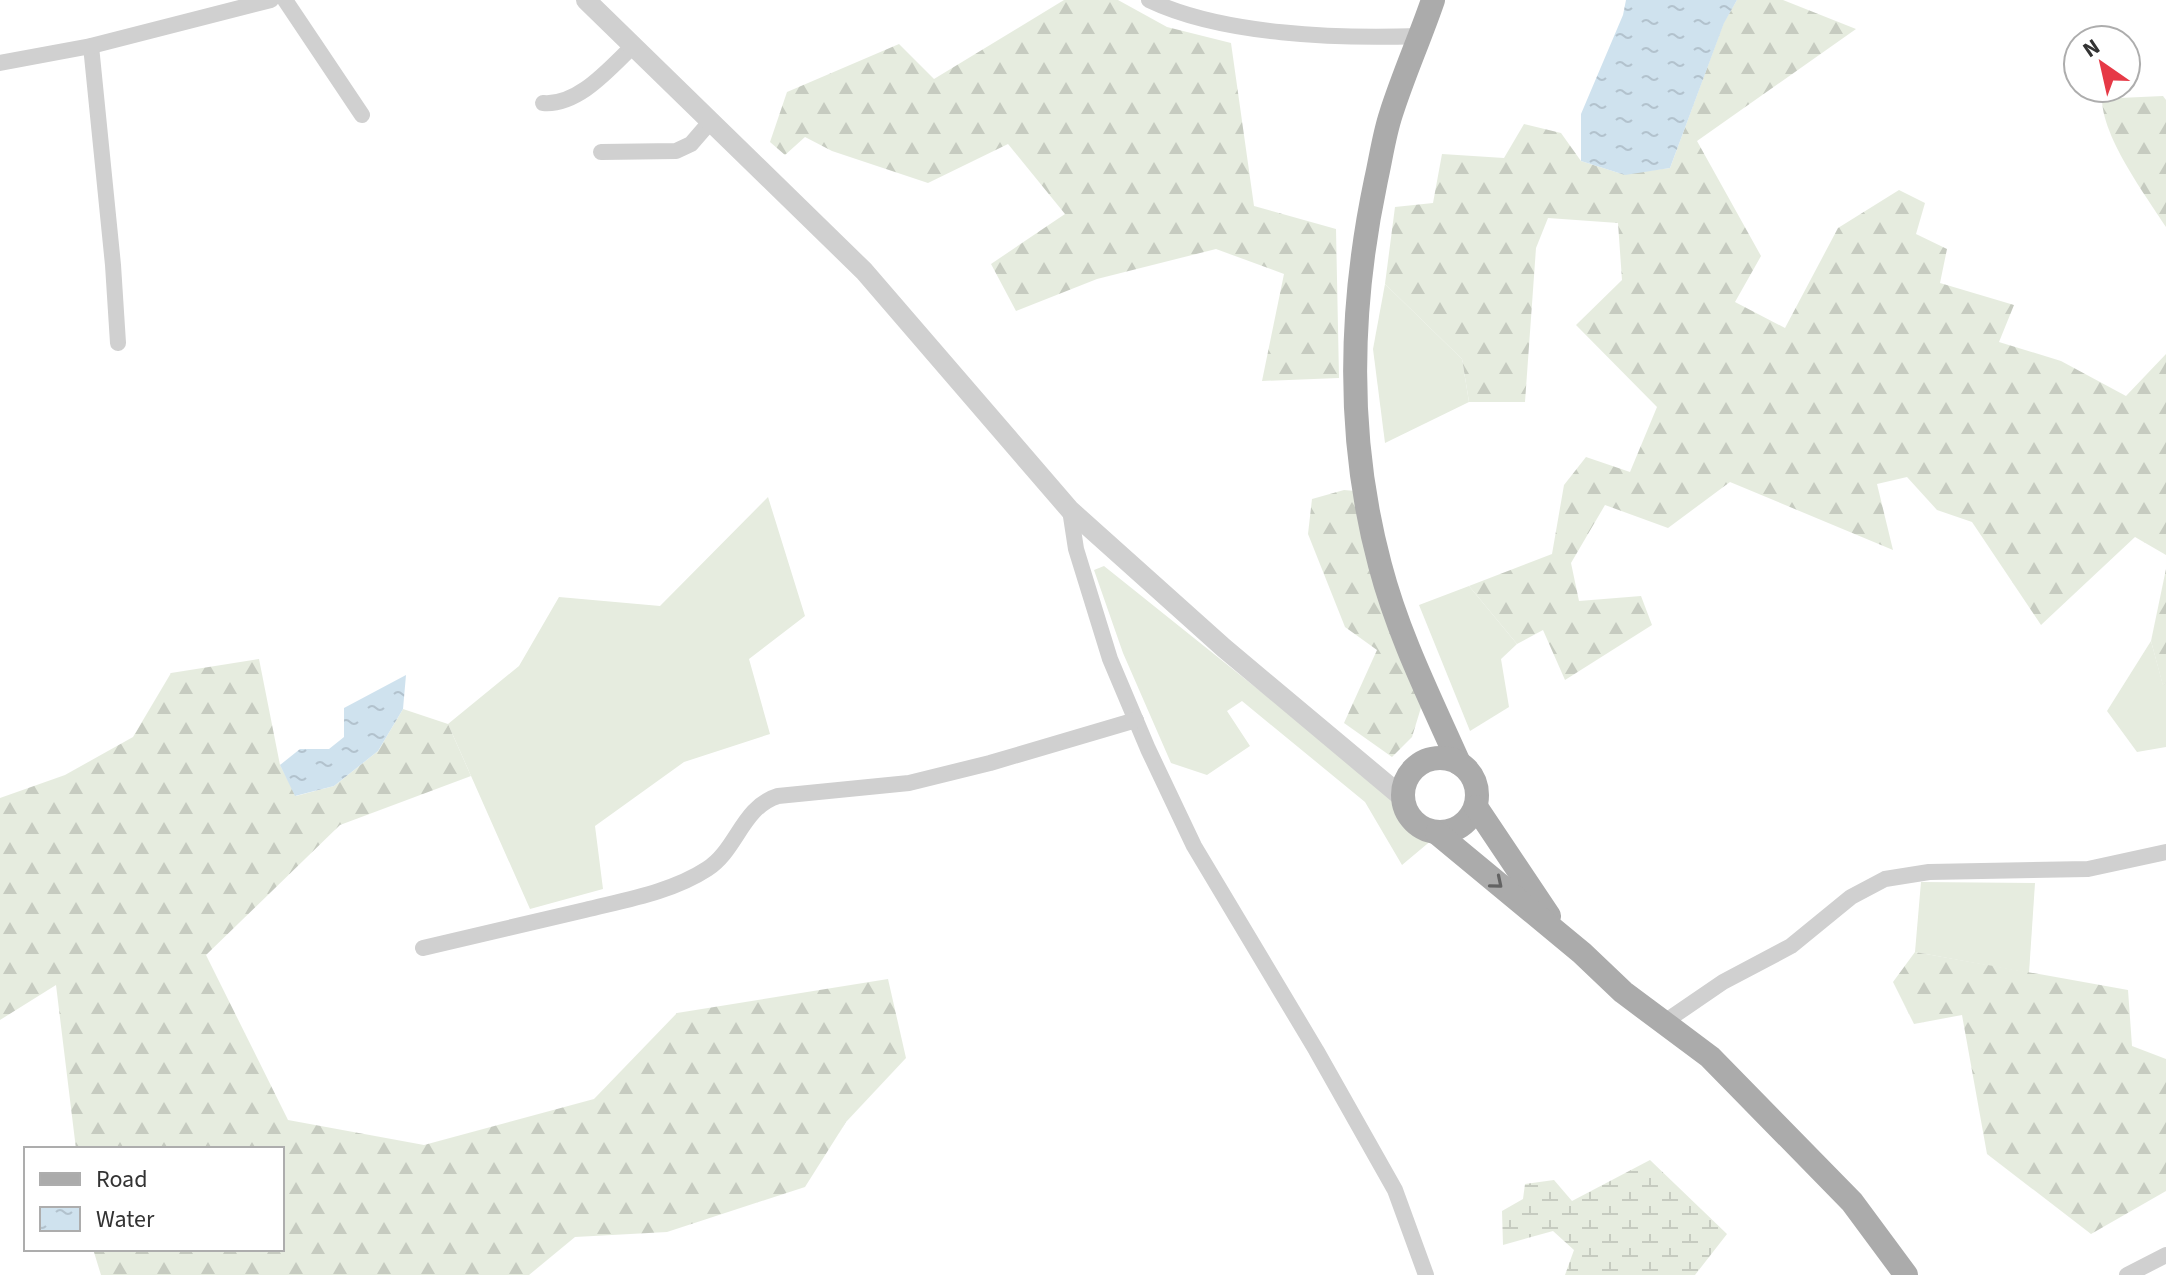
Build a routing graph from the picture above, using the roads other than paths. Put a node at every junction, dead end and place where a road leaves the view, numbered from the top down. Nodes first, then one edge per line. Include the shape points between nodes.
1 (271, 0) edge
2 (285, 0) edge
3 (586, 0) edge
4 (1149, 0) edge
5 (1433, 0) edge
6 (1420, 36) junction
7 (91, 46) junction
8 (633, 46) junction
9 (0, 63) edge
10 (543, 103) dead end
11 (362, 115) dead end
12 (710, 122) junction
13 (601, 152) dead end
14 (118, 343) dead end
15 (1070, 510) junction
16 (1136, 720) junction
17 (1459, 763) junction
18 (1402, 797) junction
19 (1476, 807) junction
20 (1437, 833) junction
21 (2166, 852) edge
22 (1566, 941) junction
23 (423, 948) dead end
24 (1663, 1023) junction
25 (2166, 1255) edge
26 (1426, 1275) edge
27 (1906, 1275) edge
28 (2127, 1275) edge

1 - 7 street
2 - 11 street
3 - 8 street
4 - 6 street via 1212,22 1301,33
5 - 6 main road
6 - 17 main road via 1390,116 1362,259 1354,398 1357,454 1398,624
7 - 9 street
7 - 14 street
8 - 10 street via 593,84 557,104
8 - 12 street
12 - 13 street via 691,144 676,151
12 - 15 street via 864,271
15 - 16 street via 1076,549 1110,659
15 - 18 street
16 - 23 street via 909,783 765,800 721,857 687,879 640,896
16 - 26 street via 1194,846 1395,1190
17 - 18 main road via 1443,758 1414,767
17 - 19 main road via 1477,790
18 - 20 main road via 1409,813
19 - 20 main road via 1453,831
19 - 22 main road
20 -> 22 main road
21 - 24 street via 2088,869 1929,872 1885,879 1851,897 1791,946 1723,982
22 - 24 main road
24 - 27 main road via 1710,1057 1852,1202
25 - 28 street

